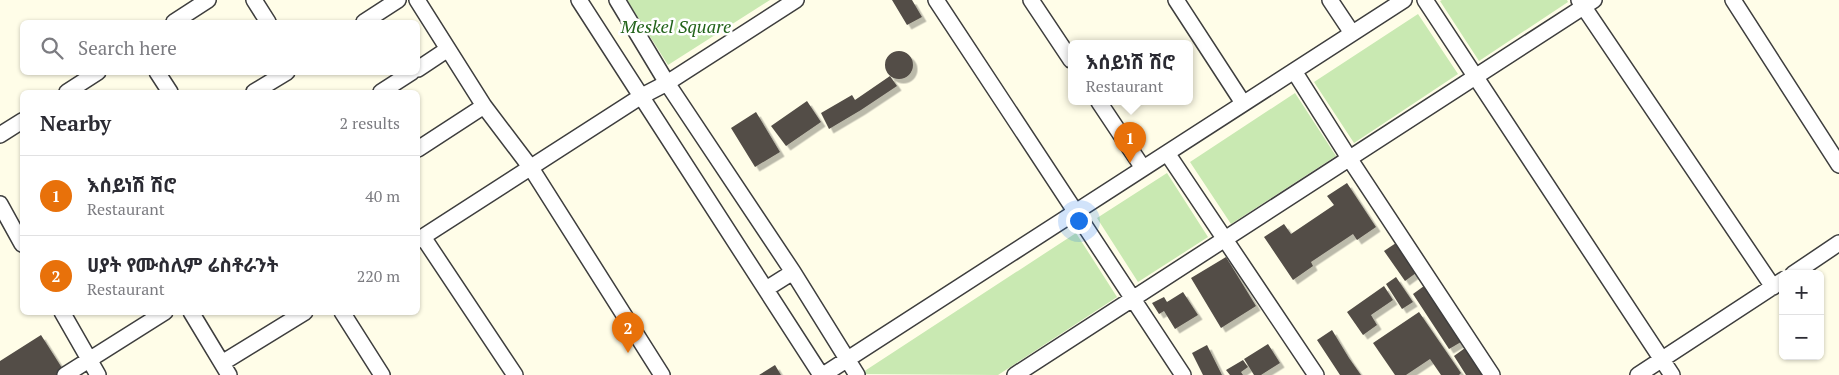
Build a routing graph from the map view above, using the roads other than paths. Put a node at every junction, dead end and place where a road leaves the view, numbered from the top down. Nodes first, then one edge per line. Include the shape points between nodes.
1 (208, 0) edge
2 (254, 0) edge
3 (398, 0) edge
4 (417, 0) edge
5 (579, 0) edge
6 (617, 0) edge
7 (796, 0) edge
8 (936, 0) edge
9 (1031, 0) edge
10 (1176, 0) edge
11 (1330, 0) edge
12 (1404, 0) edge
13 (1425, 0) edge
14 (1732, 0) edge
15 (1585, 2) edge
16 (177, 20) edge
17 (267, 20) edge
18 (367, 20) edge
19 (1352, 33) junction
20 (448, 49) junction
21 (1068, 56) edge
22 (420, 68) edge
23 (1294, 71) junction
24 (93, 75) edge
25 (159, 75) edge
26 (282, 75) edge
27 (407, 75) edge
28 (1475, 77) junction
29 (668, 83) junction
30 (70, 90) edge
31 (169, 90) edge
32 (257, 90) edge
33 (384, 90) edge
34 (640, 97) junction
35 (1244, 103) junction
36 (1101, 105) edge
37 (484, 106) junction
38 (20, 122) edge
39 (0, 136) edge
40 (420, 148) edge
41 (1167, 153) junction
42 (1349, 158) junction
43 (1839, 165) edge
44 (531, 168) junction
45 (1143, 168) junction
46 (0, 204) edge
47 (1075, 212) junction
48 (420, 238) edge
49 (1225, 239) junction
50 (20, 240) edge
51 (1839, 244) edge
52 (1799, 270) edge
53 (793, 272) junction
54 (1778, 284) edge
55 (766, 289) junction
56 (1132, 299) junction
57 (64, 315) edge
58 (160, 315) edge
59 (193, 315) edge
60 (301, 315) edge
61 (344, 315) edge
62 (1662, 359) junction
63 (847, 360) junction
64 (89, 361) junction
65 (226, 369) edge
66 (64, 375) edge
67 (98, 375) edge
68 (382, 375) edge
69 (515, 375) edge
70 (662, 375) edge
71 (822, 375) edge
72 (857, 375) edge
73 (1015, 375) edge
74 (1183, 375) edge
75 (1316, 375) edge
76 (1492, 375) edge
77 (1638, 375) edge
78 (1672, 375) edge

1 - 16 street
2 - 17 street
3 - 18 street
4 - 20 street
5 - 34 street
6 - 29 street
7 - 29 street
8 - 47 street
9 - 21 street
10 - 35 street
11 - 19 street
12 - 19 street
13 - 28 street
14 - 43 street
15 - 28 street
15 - 54 street
19 - 23 street
20 - 22 street
20 - 37 street
23 - 35 street
23 - 42 street
24 - 30 street
25 - 31 street
26 - 32 street
27 - 33 street
28 - 42 street
28 - 62 street
29 - 34 street
29 - 53 street
34 - 44 street
34 - 55 street
35 - 41 street
36 - 45 street
37 - 40 street
37 - 44 street
38 - 39 street
41 - 45 street
41 - 49 street
42 - 49 street
42 - 76 street
44 - 48 street
44 - 70 street
45 - 47 street
46 - 50 street
47 - 56 street
47 - 63 street
48 - 69 street
49 - 56 street
49 - 75 street
51 - 52 street
53 - 55 street
53 - 63 street
54 - 62 street
55 - 71 street
56 - 73 street
56 - 74 street
57 - 64 street
58 - 64 street
59 - 65 street
60 - 65 street
61 - 68 street
62 - 77 street
62 - 78 street
63 - 71 street
63 - 72 street
64 - 66 street
64 - 67 street

